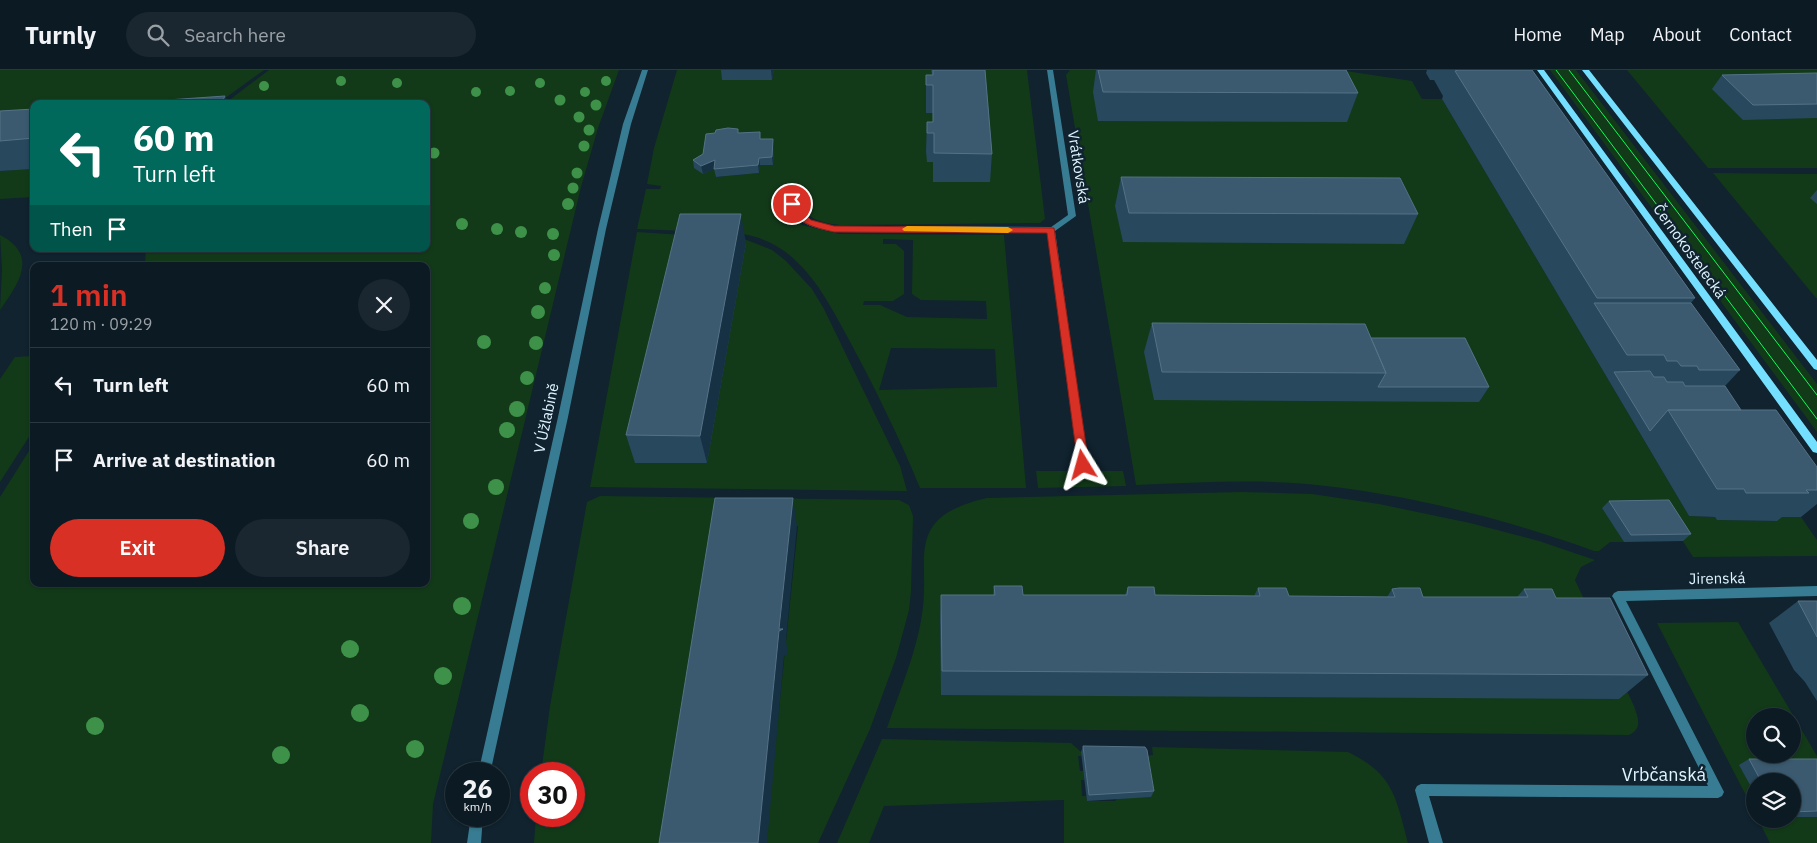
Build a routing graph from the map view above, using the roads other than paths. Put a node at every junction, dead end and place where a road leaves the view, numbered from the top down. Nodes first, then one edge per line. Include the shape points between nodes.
1 (645, 70) edge
2 (1050, 70) edge
3 (1540, 70) edge
4 (1585, 70) edge
5 (792, 204) dead end
6 (1051, 230) junction
7 (1817, 367) edge
8 (1817, 449) edge
9 (1083, 465) dead end
10 (1817, 591) edge
11 (1618, 596) joint
12 (487, 762) edge
13 (476, 827) edge
14 (474, 843) edge
15 (1436, 843) edge

1 - 12 street, V Úžlabině via 627,124 602,229
2 - 6 street, Vrátkovská via 1072,216
3 - 8 main road, Černokostelecká
4 - 7 main road, Černokostelecká
5 - 6 street via 808,222 834,229
6 - 9 street
10 - 11 street, Jirenská
11 - 15 street, Vrbčanská via 1718,792 1422,790
13 - 14 street

